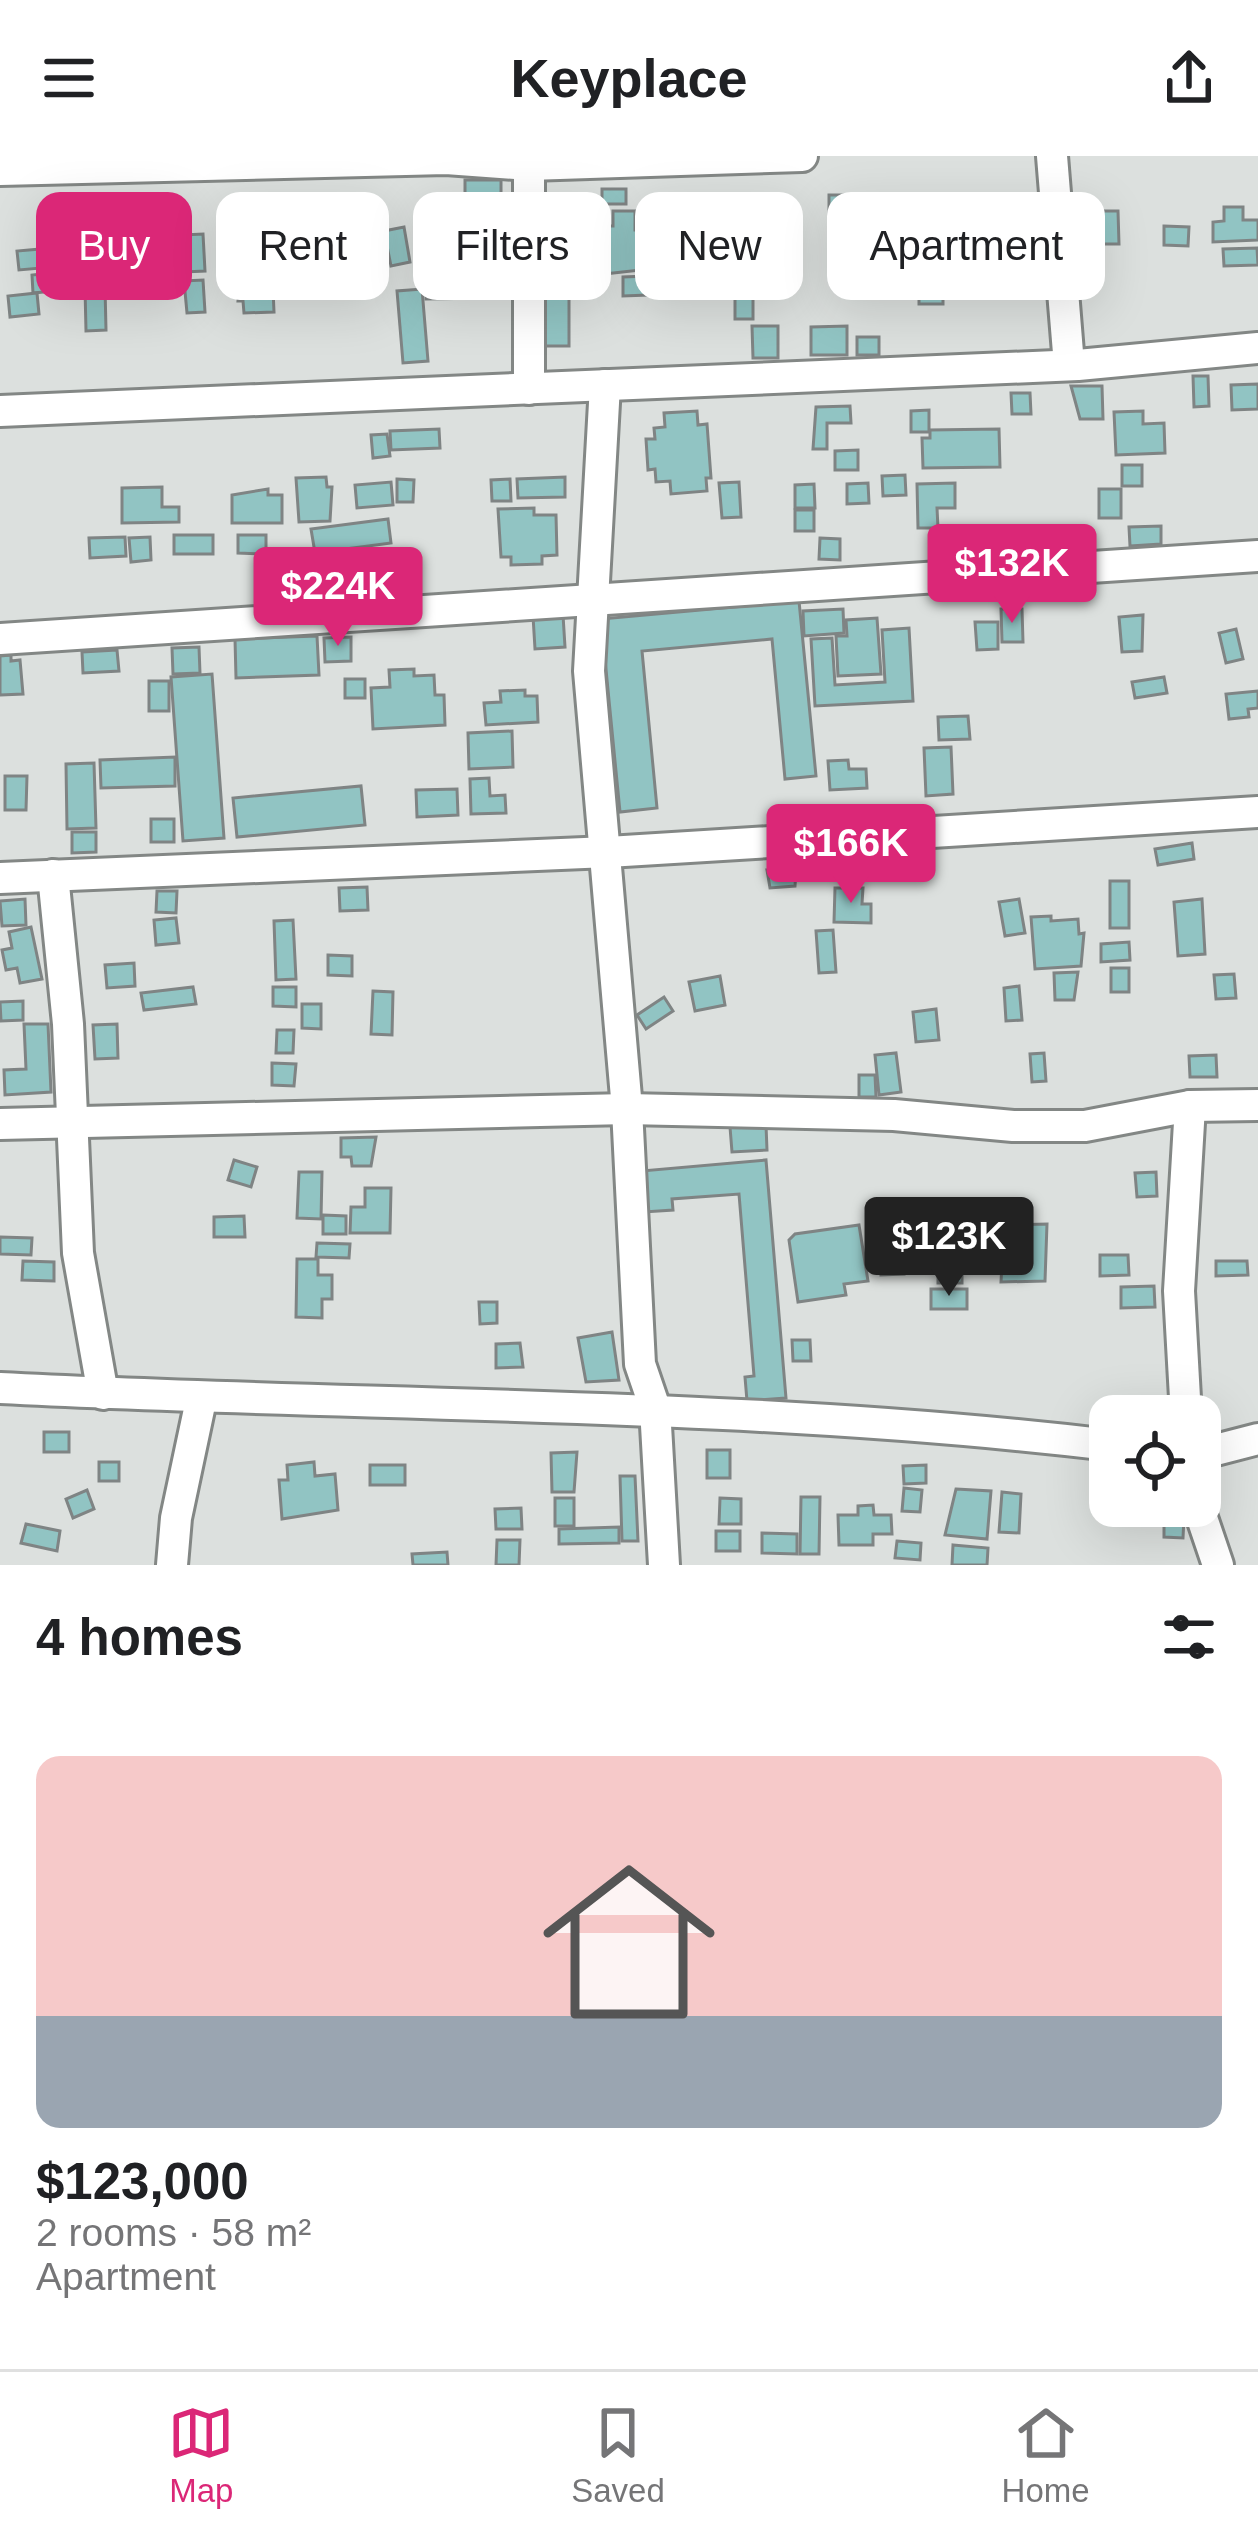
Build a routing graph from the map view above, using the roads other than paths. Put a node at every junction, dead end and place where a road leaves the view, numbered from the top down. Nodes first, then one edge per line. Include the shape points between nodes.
1 (802, 156) edge
2 (1052, 156) edge
3 (446, 158) edge
4 (529, 166) junction
5 (0, 170) edge
6 (1258, 348) edge
7 (1069, 365) junction
8 (605, 385) junction
9 (529, 389) junction
10 (0, 411) edge
11 (1258, 556) edge
12 (591, 598) junction
13 (0, 640) edge
14 (1258, 812) edge
15 (608, 852) junction
16 (53, 875) junction
17 (0, 878) edge
18 (1258, 1105) edge
19 (1190, 1106) junction
20 (627, 1109) junction
21 (68, 1121) junction
22 (0, 1124) edge
23 (0, 1388) edge
24 (103, 1394) junction
25 (1185, 1395) edge
26 (201, 1400) junction
27 (655, 1408) junction
28 (1258, 1438) edge
29 (1089, 1443) edge
30 (1221, 1448) edge
31 (1205, 1527) edge
32 (172, 1565) edge
33 (664, 1565) edge
34 (1218, 1565) edge

1 - 4 street
2 - 7 street
3 - 4 street
3 - 5 street
4 - 9 street
6 - 7 street
7 - 8 street
8 - 9 street
8 - 12 street
9 - 10 street
11 - 12 street
12 - 13 street
12 - 15 street via 594,754
14 - 15 street
15 - 16 street
15 - 20 street
16 - 17 street
16 - 21 street
18 - 19 street
19 - 20 street via 1085,1126
19 - 25 street via 1179,1291
20 - 21 street
20 - 27 street via 640,1364
21 - 22 street
21 - 24 street via 78,1253
23 - 24 street
24 - 26 street
26 - 27 street
26 - 32 street
27 - 29 street
27 - 33 street
28 - 30 street
31 - 34 street

